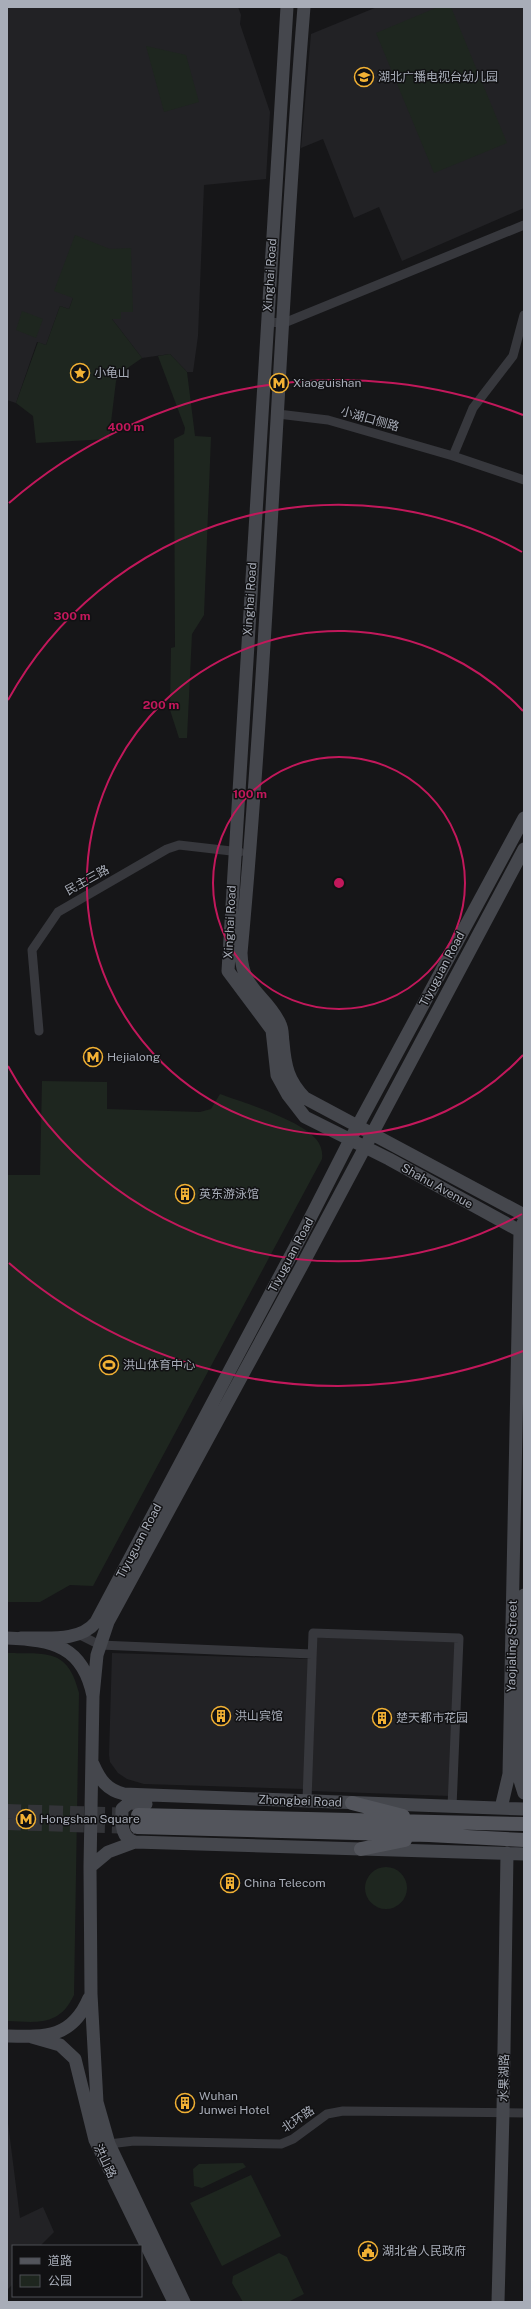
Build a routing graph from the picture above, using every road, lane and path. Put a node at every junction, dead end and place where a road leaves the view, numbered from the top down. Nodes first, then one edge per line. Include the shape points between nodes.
1 (287, 7) edge
2 (304, 7) edge
3 (524, 225) edge
4 (524, 315) edge
5 (267, 322) junction
6 (284, 323) junction
7 (278, 414) junction
8 (453, 456) junction
9 (524, 480) edge
10 (524, 818) edge
11 (524, 849) edge
12 (234, 851) junction
13 (250, 853) junction
14 (39, 1031) dead end
15 (357, 1125) junction
16 (372, 1133) junction
17 (350, 1140) junction
18 (364, 1147) junction
19 (524, 1214) edge
20 (523, 1227) edge
21 (524, 1595) edge
22 (80, 1635) junction
23 (7, 1638) edge
24 (21, 1638) junction
25 (100, 1645) junction
26 (312, 1654) junction
27 (93, 1696) junction
28 (92, 1761) junction
29 (524, 1793) edge
30 (170, 1796) junction
31 (307, 1800) junction
32 (352, 1803) junction
33 (452, 1807) junction
34 (501, 1808) junction
35 (524, 1809) edge
36 (138, 1821) tunnel mouth
37 (524, 1824) edge
38 (429, 1829) junction
39 (524, 1840) edge
40 (135, 1842) junction
41 (361, 1849) junction
42 (506, 1853) junction
43 (524, 1854) edge
44 (90, 1867) junction
45 (91, 1994) junction
46 (7, 2036) edge
47 (32, 2037) junction
48 (504, 2113) junction
49 (524, 2113) edge
50 (109, 2144) junction
51 (174, 2302) edge
52 (184, 2302) edge
53 (498, 2302) edge

1 - 5 main road, Xinghai Road
2 - 6 main road, Xinghai Road via 293,137
3 - 6 street
4 - 8 street via 513,356 473,408
5 - 6 street
5 - 12 main road, Xinghai Road
6 - 7 main road, Xinghai Road
7 - 8 street, 小湖口侧路 via 328,420
7 - 13 main road, Xinghai Road
8 - 9 street, 小湖口侧路
10 - 15 main road, Tiyuguan Road
11 - 16 main road, Tiyuguan Road
12 - 13 street, 民主三路
12 - 14 street, 民主三路 via 179,845 167,849 58,912 32,950
12 - 17 main road, Xinghai Road via 228,971 272,1030 277,1075 299,1111 312,1122
13 - 15 main road, Xinghai Road via 240,953 243,974 281,1024 284,1063 291,1082 311,1102
15 - 16 main road, Shahu Avenue
15 - 17 main road, Tiyuguan Road
16 - 18 main road, Tiyuguan Road
16 - 19 main road, Shahu Avenue
17 - 18 main road, Shahu Avenue
17 - 22 main road, Tiyuguan Road via 96,1622
18 - 20 main road, Shahu Avenue
18 - 25 main road, Tiyuguan Road via 299,1272 108,1622
20 - 34 main road, Yaojialing Street via 509,1774
21 - 29 main road, Yaojialing Street via 518,1774
22 - 24 main road
22 - 25 street
23 - 24 main road
24 - 27 main road via 55,1645 72,1652 87,1673
25 - 26 street
25 - 27 main road, Tiyuguan Road
26 - 31 street
26 - 33 street via 313,1633 458,1638
27 - 28 main road, 洪山路
28 - 30 main road, Zhongbei Road via 102,1782 113,1790 124,1794
28 - 44 main road, 洪山路
30 - 31 main road, Zhongbei Road
30 - 40 main road via 156,1804 132,1803 123,1807 124,1833
31 - 32 main road, Zhongbei Road
32 - 33 main road, Zhongbei Road
32 - 38 main road
33 - 34 main road, Zhongbei Road
34 - 35 main road, Zhongbei Road
36 - 38 main road, Zhongbei Road
37 - 38 main road, Zhongbei Road
38 - 39 main road, Zhongbei Road
38 - 41 main road
40 - 41 main road
40 - 44 main road via 108,1852
41 - 42 main road
42 - 43 main road
42 - 48 main road, 水果湖路
44 - 45 main road, 洪山路
45 - 47 main road via 84,2010 72,2025 59,2033
45 - 50 main road, 洪山路 via 93,2060 98,2108
46 - 47 main road
47 - 51 main road, 洪山路 via 60,2045 75,2059 95,2140
48 - 49 street, 北环路
48 - 50 street, 北环路 via 343,2111 327,2114 293,2139 281,2144
48 - 53 main road, 水果湖路
50 - 52 main road, 洪山路

